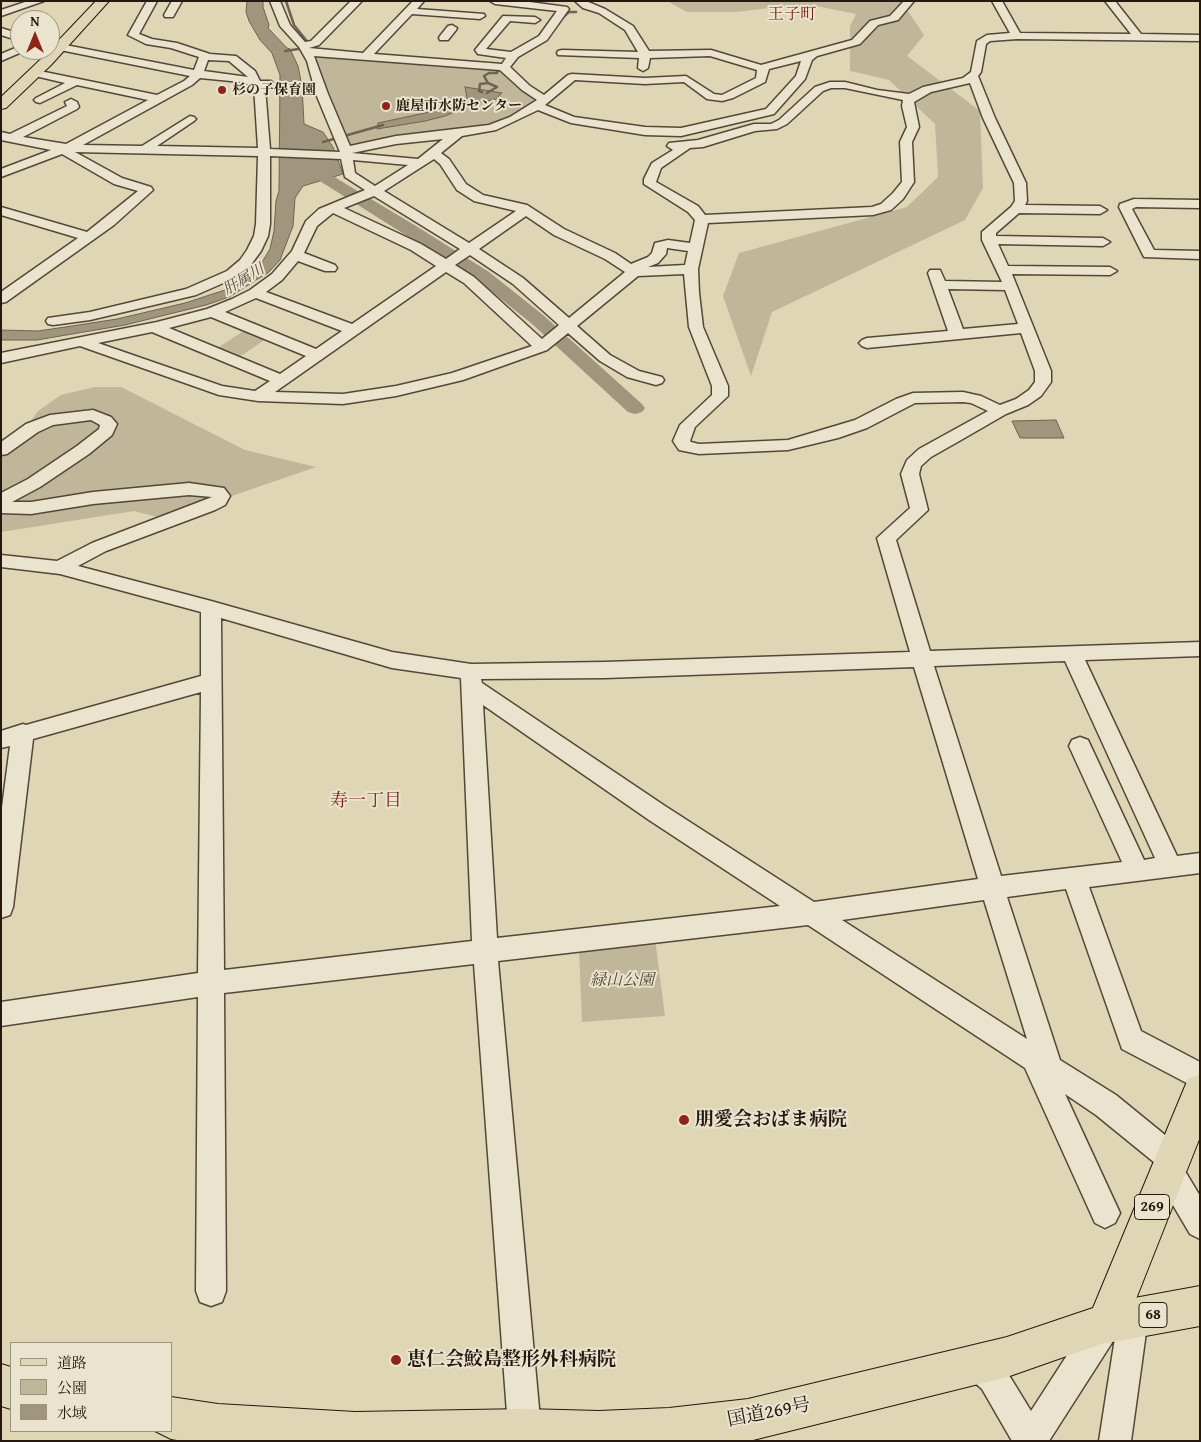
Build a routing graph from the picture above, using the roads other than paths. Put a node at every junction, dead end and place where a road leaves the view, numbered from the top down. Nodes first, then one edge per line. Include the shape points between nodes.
1 (39, 1) edge
2 (103, 1) edge
3 (152, 1) edge
4 (177, 1) edge
5 (275, 1) edge
6 (357, 1) edge
7 (419, 1) edge
8 (495, 1) edge
9 (580, 1) edge
10 (909, 1) edge
11 (997, 1) edge
12 (1110, 1) edge
13 (410, 11) junction
14 (1, 13) edge
15 (169, 15) dead end
16 (480, 16) dead end
17 (555, 22) junction
18 (397, 24) junction
19 (415, 25) dead end
20 (1017, 36) junction
21 (1138, 38) junction
22 (1200, 38) edge
23 (60, 41) edge
24 (60, 47) edge
25 (305, 49) junction
26 (562, 53) dead end
27 (205, 55) junction
28 (514, 55) junction
29 (645, 55) junction
30 (814, 55) junction
31 (113, 57) junction
32 (365, 57) junction
33 (45, 60) edge
34 (505, 67) junction
35 (761, 68) junction
36 (35, 73) junction
37 (198, 74) junction
38 (973, 76) junction
39 (639, 80) junction
40 (72, 81) junction
41 (260, 83) junction
42 (911, 98) junction
43 (159, 99) junction
44 (40, 100) dead end
45 (71, 102) dead end
46 (540, 103) junction
47 (1, 105) edge
48 (190, 119) dead end
49 (645, 131) junction
50 (458, 133) junction
51 (7, 137) edge
52 (686, 146) junction
53 (66, 149) junction
54 (144, 149) junction
55 (264, 152) junction
56 (344, 154) junction
57 (435, 154) junction
58 (421, 163) junction
59 (1, 173) edge
60 (375, 191) junction
61 (1200, 204) edge
62 (336, 207) junction
63 (1016, 209) junction
64 (526, 210) junction
65 (1100, 210) dead end
66 (1, 211) edge
67 (702, 220) junction
68 (87, 236) junction
69 (989, 240) junction
70 (1103, 242) dead end
71 (695, 248) junction
72 (471, 250) junction
73 (296, 255) junction
74 (1200, 255) edge
75 (653, 260) junction
76 (447, 266) junction
77 (330, 268) dead end
78 (690, 269) junction
79 (664, 270) junction
80 (1003, 270) junction
81 (632, 271) junction
82 (1110, 271) dead end
83 (1011, 286) junction
84 (255, 293) junction
85 (1, 299) edge
86 (212, 312) junction
87 (53, 321) dead end
88 (568, 325) junction
89 (154, 326) junction
90 (1026, 328) junction
91 (354, 330) junction
92 (957, 335) junction
93 (82, 342) junction
94 (867, 344) dead end
95 (43, 348) junction
96 (542, 348) junction
97 (1, 349) edge
98 (318, 355) junction
99 (1, 358) edge
100 (282, 380) junction
101 (656, 380) dead end
102 (258, 396) junction
103 (1000, 411) junction
104 (1, 450) edge
105 (1, 500) edge
106 (1, 507) edge
107 (1, 562) edge
108 (60, 568) junction
109 (211, 608) junction
110 (1200, 649) edge
111 (1072, 654) junction
112 (922, 658) junction
113 (472, 679) junction
114 (211, 681) junction
115 (23, 732) junction
116 (1, 740) edge
117 (1080, 746) dead end
118 (1200, 863) edge
119 (1170, 866) junction
120 (1137, 870) junction
121 (1074, 877) junction
122 (992, 888) junction
123 (1, 907) edge
124 (814, 913) junction
125 (485, 951) junction
126 (212, 983) junction
127 (1, 1014) edge
128 (1042, 1064) junction
129 (1200, 1076) edge
130 (1200, 1091) edge
131 (1169, 1163) junction
132 (1105, 1213) dead end
133 (1200, 1224) edge
134 (210, 1291) dead end
135 (1200, 1306) edge
136 (1120, 1321) junction
137 (978, 1365) junction
138 (172, 1418) edge
139 (522, 1435) edge
140 (1115, 1441) edge

1 - 14 street
2 - 23 main road
3 - 27 street via 133,35
4 - 15 street
5 - 25 street via 286,26
6 - 25 street
7 - 13 street
8 - 17 street via 564,9
9 - 29 street via 629,28
10 - 30 street via 894,18 874,23 856,42
11 - 20 street
12 - 21 street
13 - 16 street
13 - 18 street
17 - 28 street via 543,38
17 - 28 street via 507,18 480,50
18 - 19 street
18 - 32 street
20 - 21 street
20 - 38 street via 982,40
21 - 22 street
24 - 31 street
25 - 32 street
25 - 56 street
26 - 29 street
27 - 37 street
27 - 41 street via 232,58
28 - 34 street
29 - 35 street via 711,53
29 - 39 street
30 - 35 street
30 - 49 street via 803,66 801,77 770,112 681,132
31 - 37 street
31 - 40 street
32 - 34 street
33 - 36 main road
34 - 46 street
35 - 39 street via 764,70 760,80 722,98 711,97 686,79
36 - 40 street
36 - 47 main road
37 - 41 street
37 - 43 street
38 - 42 street via 927,89
38 - 63 street via 1020,184 1021,201
39 - 46 street via 572,77
40 - 43 street
40 - 44 street
41 - 55 street
42 - 52 street via 830,85 819,89 783,122 773,127 754,128
42 - 67 street via 908,106 913,127 906,142 908,182 886,207 873,211
43 - 53 street
45 - 51 street via 73,107
46 - 49 street via 571,120
46 - 50 street via 492,128
48 - 54 street
49 - 52 street via 659,143
50 - 56 street via 390,141
50 - 57 street via 441,145
51 - 53 street
52 - 67 street via 656,166 650,184 693,209
53 - 54 street
53 - 59 street
53 - 68 street via 118,181 147,190
54 - 55 street
55 - 56 street
55 - 87 street via 260,236 254,251 232,274 191,292 161,300
56 - 58 street
56 - 60 street via 349,174
57 - 58 street
57 - 64 street via 445,162 461,187 479,198
58 - 60 street
60 - 62 street
60 - 72 street
61 - 74 street via 1134,203 1125,207 1149,254
62 - 73 street via 324,212 311,224
62 - 76 street
63 - 65 street via 1074,205
63 - 69 street via 989,232
64 - 72 street
64 - 81 street via 559,232 610,256
66 - 68 street
67 - 71 street
68 - 85 street
69 - 70 street
69 - 80 street
71 - 75 street via 660,246 659,254
71 - 78 street
72 - 76 street
72 - 88 street via 518,281
73 - 77 street
73 - 84 street via 277,277
75 - 79 street via 664,266
75 - 81 street
76 - 91 street
76 - 96 street via 469,280
78 - 79 street
78 - 103 street via 696,327 720,386 720,396 684,432 681,442 684,446 699,449 788,445 861,424 913,398 976,399
79 - 81 street
80 - 82 street
80 - 83 street
81 - 88 street
83 - 90 street
83 - 92 street via 937,279
84 - 86 street
84 - 91 street
86 - 89 street
86 - 98 street
88 - 96 street
88 - 101 street via 604,358 632,374
89 - 93 street
89 - 100 street
90 - 92 street
90 - 103 street via 1043,371 1043,382 1022,402
91 - 98 street
92 - 94 street
93 - 95 street
93 - 102 street via 203,386
95 - 97 street
95 - 99 street
96 - 102 street via 457,377 396,391 343,399
98 - 100 street
100 - 102 street
103 - 112 street via 924,453 914,464 910,474 919,510 886,538
104 - 105 street via 32,428 50,420 93,415 109,424 106,431 83,450 34,483
106 - 108 street via 30,508 189,489 218,492 221,496 219,501 209,506 99,547
107 - 108 street
108 - 109 street
109 - 113 street via 405,664
109 - 114 street
110 - 111 street
111 - 112 street
111 - 119 street
112 - 113 street
112 - 122 street
113 - 124 street via 657,812
113 - 125 street
114 - 115 street
114 - 126 street
115 - 116 street
115 - 123 street
117 - 120 street
118 - 119 street
119 - 120 street
120 - 121 street
121 - 122 street
121 - 129 street via 1131,1040
122 - 124 street
122 - 128 street
124 - 125 street
124 - 128 street
125 - 126 street
125 - 139 street
126 - 127 street
126 - 134 street
128 - 131 street via 1106,1105
128 - 132 street
130 - 131 main road, 269
131 - 133 street
131 - 136 main road, 269
135 - 136 main road, 68
136 - 137 main road, 国道269号
136 - 137 street via 1030,1441 993,1378
136 - 140 street
137 - 139 main road, 国道269号 via 748,1420 652,1430
138 - 139 main road, 国道269号 via 218,1425 355,1433

